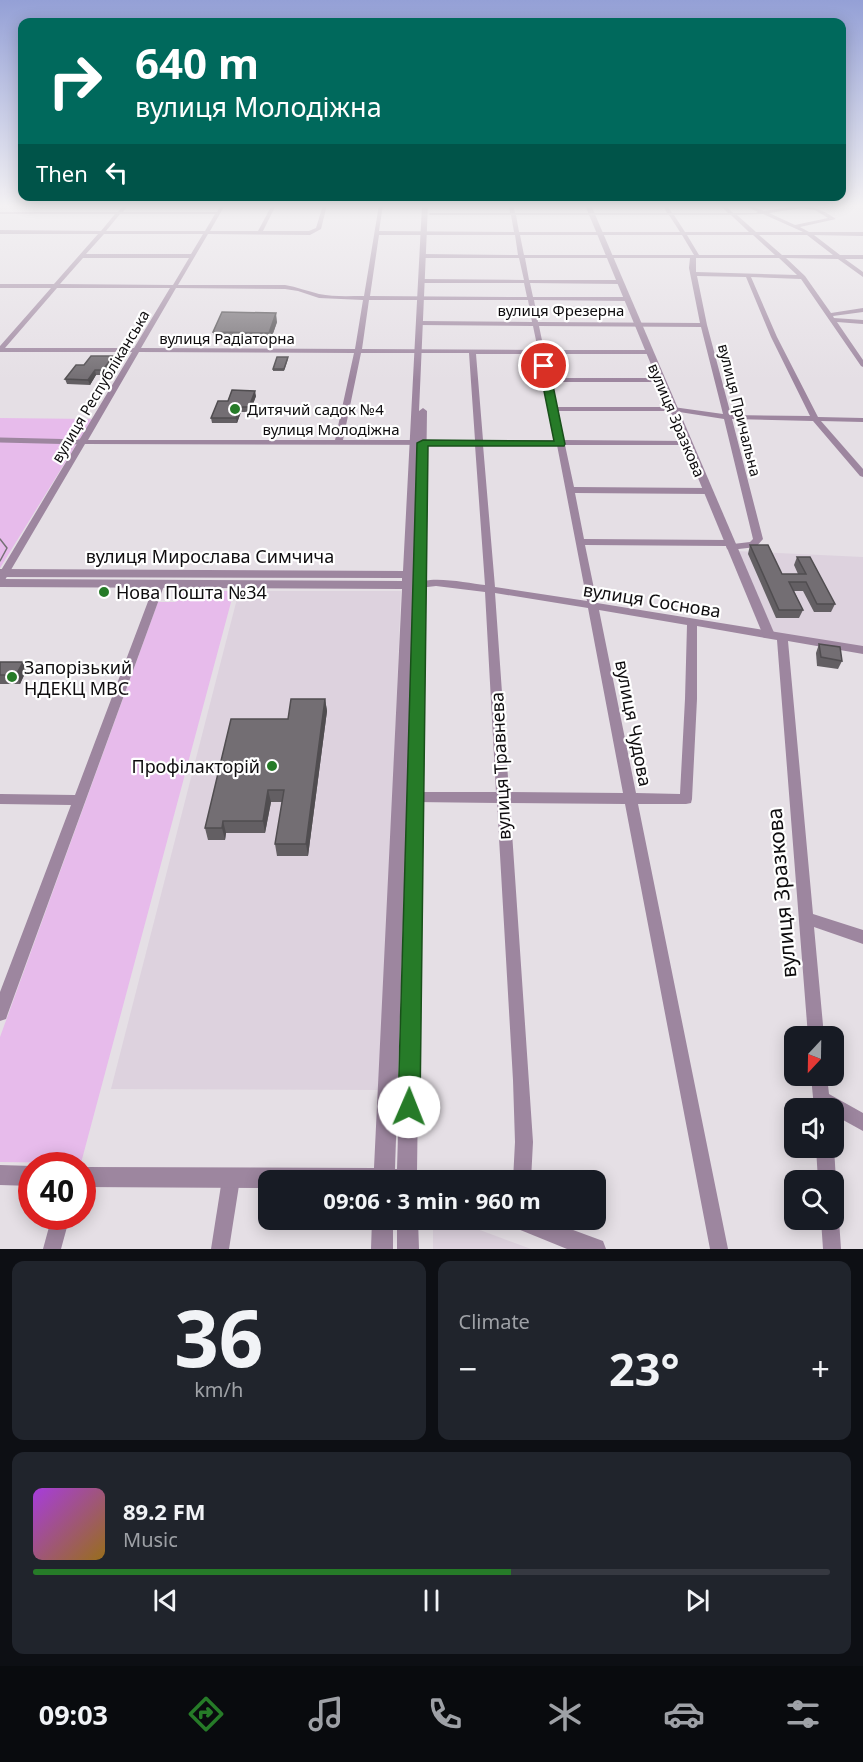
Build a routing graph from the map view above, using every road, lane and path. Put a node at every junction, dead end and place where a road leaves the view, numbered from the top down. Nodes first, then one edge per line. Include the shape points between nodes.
1 (76, 263) edge
2 (189, 263) edge
3 (372, 263) edge
4 (425, 263) edge
5 (523, 263) edge
6 (612, 263) edge
7 (695, 263) edge
8 (789, 263) edge
9 (847, 263) edge
10 (694, 274) junction
11 (863, 275) edge
12 (748, 276) junction
13 (803, 277) junction
14 (424, 281) junction
15 (527, 282) junction
16 (620, 282) junction
17 (0, 286) edge
18 (56, 287) junction
19 (176, 287) junction
20 (367, 298) junction
21 (424, 299) junction
22 (530, 299) junction
23 (627, 299) junction
24 (863, 310) edge
25 (832, 318) junction
26 (863, 322) edge
27 (422, 323) junction
28 (535, 324) junction
29 (637, 324) junction
30 (704, 325) junction
31 (0, 350) edge
32 (137, 351) junction
33 (358, 351) junction
34 (541, 351) junction
35 (421, 352) junction
36 (472, 352) junction
37 (648, 352) junction
38 (863, 365) edge
39 (547, 380) junction
40 (660, 380) junction
41 (553, 409) junction
42 (673, 409) junction
43 (728, 417) junction
44 (815, 419) junction
45 (863, 420) edge
46 (0, 440) edge
47 (83, 441) junction
48 (338, 443) junction
49 (418, 443) junction
50 (478, 443) junction
51 (687, 443) junction
52 (560, 444) junction
53 (863, 474) edge
54 (570, 490) junction
55 (707, 491) junction
56 (579, 542) junction
57 (730, 545) junction
58 (1, 578) edge
59 (419, 581) junction
60 (160, 583) junction
61 (490, 589) junction
62 (593, 607) junction
63 (692, 623) junction
64 (775, 636) junction
65 (863, 650) edge
66 (415, 797) junction
67 (501, 798) junction
68 (0, 799) edge
69 (80, 800) junction
70 (632, 800) junction
71 (806, 918) junction
72 (863, 937) edge
73 (0, 1013) edge
74 (815, 1026) edge
75 (844, 1114) edge
76 (863, 1122) edge
77 (385, 1170) edge
78 (409, 1170) edge
79 (523, 1170) edge
80 (0, 1175) edge
81 (18, 1176) edge
82 (96, 1177) edge
83 (231, 1179) junction
84 (258, 1179) edge
85 (57, 1230) edge
86 (383, 1230) edge
87 (408, 1230) edge
88 (546, 1230) edge
89 (831, 1230) edge
90 (52, 1249) edge
91 (220, 1249) edge
92 (382, 1249) edge
93 (408, 1249) edge
94 (595, 1249) edge
95 (719, 1249) edge
96 (832, 1249) edge

1 - 18 street
2 - 19 street, вулиця Республіканська
3 - 20 street
4 - 14 street
5 - 15 street, вулиця Чудова
6 - 16 street, вулиця Зразкова
7 - 10 street, вулиця Причальна
8 - 13 street
9 - 11 street
10 - 12 street
10 - 30 street, вулиця Причальна
12 - 13 street
12 - 44 street
13 - 25 street
14 - 15 street
14 - 21 street
15 - 16 street
15 - 22 street, вулиця Чудова
16 - 23 street, вулиця Зразкова
17 - 18 street
18 - 19 street
18 - 31 street
19 - 20 street via 293,288 319,296
19 - 32 street, вулиця Республіканська
20 - 21 street
20 - 33 street
21 - 22 street
21 - 27 street
22 - 23 street
22 - 28 street, вулиця Чудова
23 - 29 street, вулиця Зразкова
24 - 25 street
25 - 26 street
25 - 38 street
27 - 28 street, вулиця Фрезерна
27 - 35 street
28 - 29 street, вулиця Фрезерна
28 - 34 street, вулиця Чудова
29 - 30 street, вулиця Фрезерна
29 - 37 street, вулиця Зразкова
30 - 43 street, вулиця Причальна
31 - 32 street, вулиця Радіаторна
32 - 33 street, вулиця Радіаторна
32 - 47 street, вулиця Республіканська
33 - 35 street, вулиця Радіаторна
33 - 48 street
34 - 36 street, вулиця Радіаторна
34 - 37 street, вулиця Радіаторна
34 - 39 street, вулиця Чудова
35 - 36 street, вулиця Радіаторна
35 - 49 street
36 - 50 street, вулиця Травнева
37 - 40 street, вулиця Зразкова
39 - 40 street
39 - 41 street, вулиця Чудова
40 - 42 street, вулиця Зразкова
41 - 42 street
41 - 52 street, вулиця Чудова
42 - 43 street
42 - 51 street, вулиця Зразкова
43 - 44 street
43 - 57 street, вулиця Причальна via 758,539 748,547
44 - 45 street
44 - 53 street
46 - 47 street
47 - 48 street, вулиця Молодіжна
47 - 58 street, вулиця Республіканська
48 - 49 street, вулиця Молодіжна
49 - 50 street, вулиця Молодіжна
49 - 59 street
50 - 52 street, вулиця Молодіжна
50 - 61 street, вулиця Травнева
51 - 52 street, вулиця Молодіжна
51 - 55 street, вулиця Зразкова
52 - 54 street, вулиця Чудова
54 - 55 street
54 - 56 street, вулиця Чудова
55 - 57 street, вулиця Зразкова
56 - 57 street
56 - 62 street, вулиця Чудова
57 - 64 street, вулиця Зразкова
58 - 59 street, вулиця Мирослава Симчича
58 - 60 street, вулиця Мирослава Симчича
59 - 60 street, вулиця Мирослава Симчича
59 - 61 street, вулиця Соснова
59 - 66 street
59 - 77 street
60 - 69 street
61 - 62 street, вулиця Соснова
61 - 67 street, вулиця Травнева
62 - 63 street, вулиця Соснова
62 - 70 street, вулиця Чудова
63 - 64 street, вулиця Соснова
63 - 70 street via 688,795 684,800
64 - 65 street, вулиця Соснова
64 - 71 street, вулиця Зразкова
66 - 67 street
66 - 78 street
67 - 70 street
67 - 79 street, вулиця Травнева via 521,1080
68 - 69 street
69 - 73 street
70 - 95 street, вулиця Чудова
71 - 72 street
71 - 74 street, вулиця Зразкова
75 - 76 street
80 - 81 street
82 - 83 street
83 - 84 street
83 - 91 street
85 - 90 street
86 - 92 street
87 - 93 street
88 - 94 street
89 - 96 street

